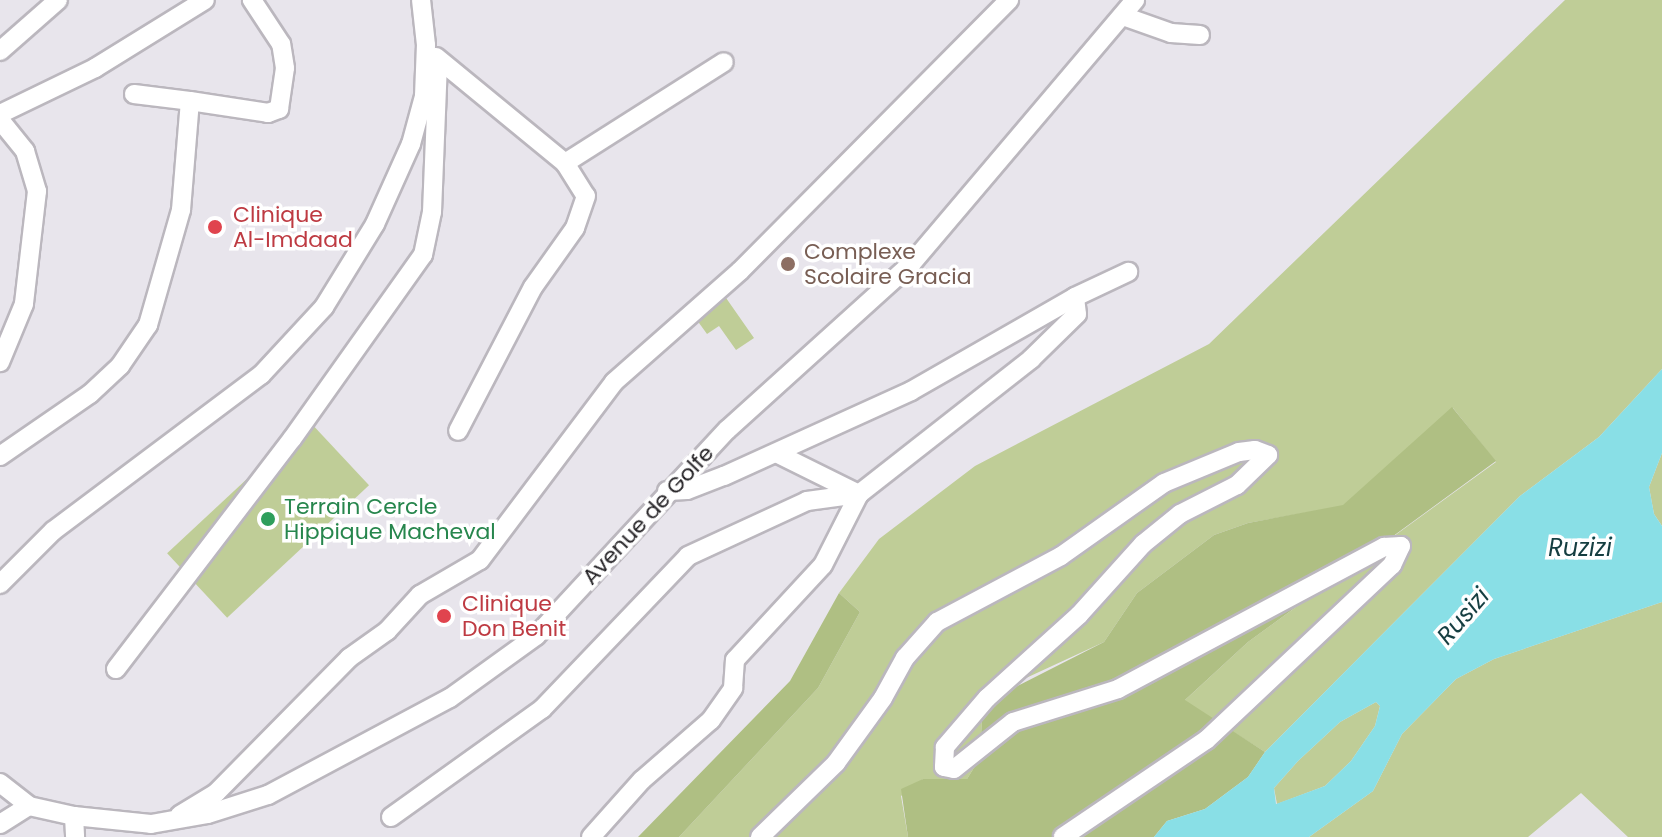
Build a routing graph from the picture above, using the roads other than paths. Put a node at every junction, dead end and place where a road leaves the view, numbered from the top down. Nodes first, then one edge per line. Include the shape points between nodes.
1 (58, 0) edge
2 (205, 0) edge
3 (252, 0) edge
4 (421, 0) edge
5 (1009, 0) edge
6 (1135, 0) edge
7 (1123, 16) junction
8 (1200, 35) dead end
9 (0, 51) edge
10 (432, 53) junction
11 (724, 62) dead end
12 (134, 94) dead end
13 (190, 101) junction
14 (0, 117) edge
15 (565, 163) junction
16 (1128, 272) dead end
17 (1075, 297) junction
18 (7, 340) edge
19 (0, 362) edge
20 (458, 431) dead end
21 (776, 453) junction
22 (0, 456) edge
23 (667, 491) junction
24 (859, 494) junction
25 (0, 584) edge
26 (116, 669) dead end
27 (0, 783) edge
28 (29, 806) junction
29 (74, 816) junction
30 (391, 817) dead end
31 (175, 818) junction
32 (0, 824) edge
33 (158, 831) edge
34 (75, 837) edge
35 (591, 837) edge
36 (760, 837) edge
37 (1063, 837) edge

1 - 9 street
2 - 14 street via 95,68
3 - 13 street via 281,44 285,68 279,109 268,113
4 - 10 street
5 - 31 street via 752,260 614,382 480,560 420,595 387,631 349,658 216,793
6 - 7 street, Avenue de Golfe
7 - 8 street via 1160,31
7 - 23 street, Avenue de Golfe via 912,263
10 - 15 street
10 - 25 street via 411,144 375,224 324,307 261,375 53,531
10 - 26 street via 432,212 423,255 292,439
11 - 15 street
12 - 13 street
13 - 22 street via 181,210 148,325 120,366 90,394
14 - 18 street via 25,151 37,191 32,260
15 - 20 street via 584,188 582,214 533,287
16 - 17 street
17 - 21 street via 911,391
17 - 24 street via 1077,314 1031,359
18 - 19 street
21 - 23 street via 687,490
21 - 24 street
23 - 31 street, Avenue de Golfe via 536,636 450,698 268,795
24 - 30 street via 807,501 688,556 542,709
24 - 35 street via 823,565 735,660 733,688 711,720 642,780
27 - 28 street, Avenue de Golfe
28 - 29 street, Avenue de Golfe
28 - 32 street
29 - 33 street, Avenue de Golfe
29 - 34 street
31 - 33 street, Avenue de Golfe
36 - 37 street via 836,763 905,658 937,622 1061,556 1164,483 1239,452 1268,455 1237,485 1180,514 1143,544 1079,615 987,698 945,747 944,767 954,769 1013,722 1118,689 1384,547 1401,546 1392,565 1206,740

